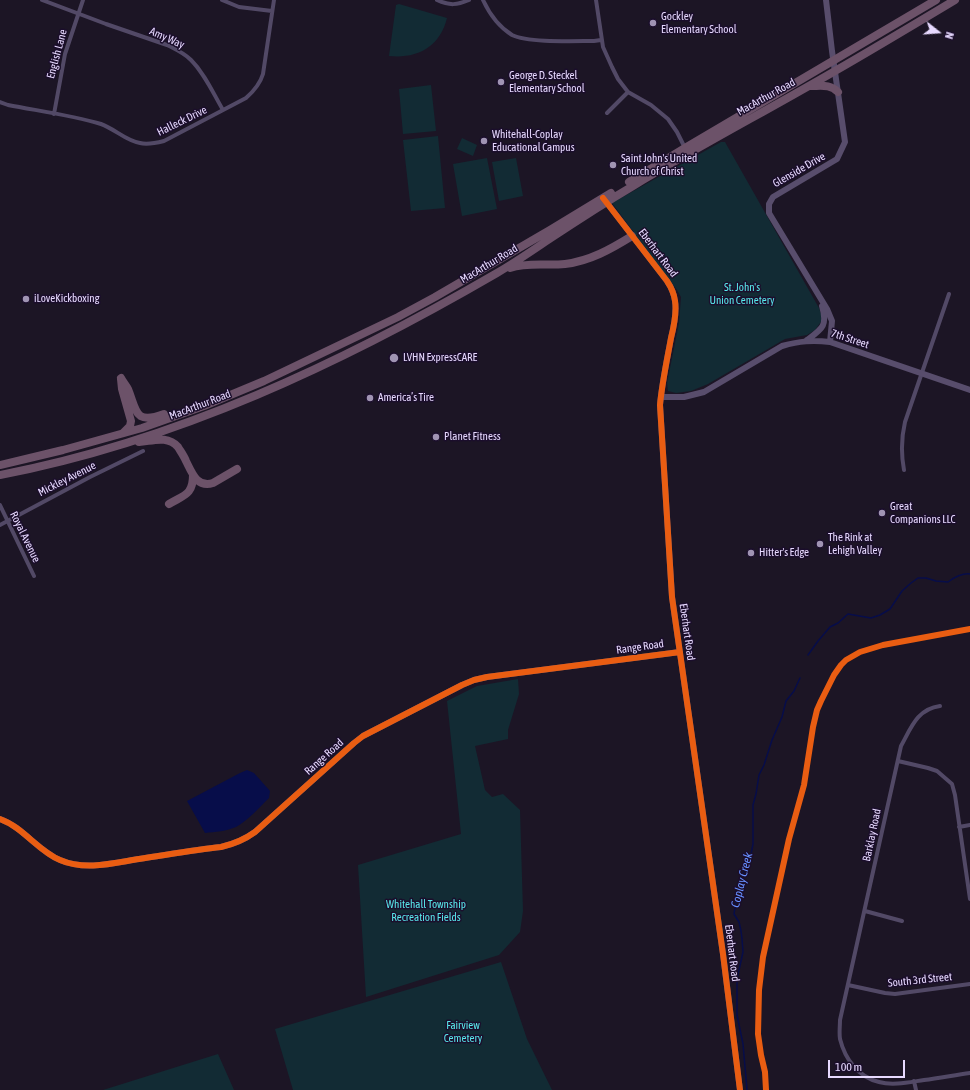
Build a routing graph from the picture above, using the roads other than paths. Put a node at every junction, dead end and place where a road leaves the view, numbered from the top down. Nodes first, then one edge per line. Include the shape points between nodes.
1 (42, 0) edge
2 (84, 0) edge
3 (222, 0) edge
4 (274, 0) edge
5 (437, 0) edge
6 (469, 0) edge
7 (483, 0) edge
8 (596, 0) edge
9 (826, 0) edge
10 (936, 0) edge
11 (955, 0) edge
12 (272, 11) junction
13 (78, 14) junction
14 (601, 40) junction
15 (833, 60) junction
16 (835, 71) junction
17 (808, 86) junction
18 (628, 92) junction
19 (838, 92) junction
20 (0, 102) edge
21 (223, 110) junction
22 (607, 113) dead end
23 (54, 114) junction
24 (685, 148) junction
25 (605, 200) junction
26 (632, 236) junction
27 (496, 274) junction
28 (949, 294) dead end
29 (822, 300) junction
30 (807, 340) junction
31 (830, 342) junction
32 (922, 374) junction
33 (970, 390) edge
34 (660, 397) junction
35 (186, 412) junction
36 (122, 434) junction
37 (132, 441) junction
38 (143, 451) dead end
39 (0, 465) edge
40 (238, 469) dead end
41 (904, 470) dead end
42 (0, 475) edge
43 (193, 475) junction
44 (169, 504) dead end
45 (0, 505) edge
46 (7, 521) junction
47 (0, 525) edge
48 (34, 576) dead end
49 (680, 652) junction
50 (940, 706) dead end
51 (898, 761) junction
52 (0, 819) edge
53 (970, 825) edge
54 (959, 827) junction
55 (970, 899) edge
56 (865, 911) junction
57 (902, 921) dead end
58 (970, 984) edge
59 (848, 985) junction
60 (970, 1073) edge
61 (914, 1081) junction
62 (740, 1090) edge
63 (916, 1090) edge

1 - 13 street
2 - 13 street, English Lane
3 - 12 street via 239,7
4 - 12 street, Halleck Drive
5 - 6 street via 459,4
7 - 14 street via 499,24 513,35 537,40
8 - 14 street
9 - 15 street, Glenside Drive
10 - 15 highway, MacArthur Road
11 - 16 highway, MacArthur Road
12 - 21 street, Halleck Drive via 263,74 259,84 246,98
13 - 21 street, Amy Way via 167,45 186,56 205,78
13 - 23 street, English Lane via 65,54
14 - 18 street via 618,79
15 - 16 street, Glenside Drive
15 - 24 highway, MacArthur Road
16 - 17 highway, MacArthur Road
16 - 19 street, Glenside Drive
17 - 19 highway via 833,88
17 - 25 highway, MacArthur Road
18 - 22 street
18 - 24 street via 651,105 668,119
19 - 29 street, Glenside Drive via 845,142 837,159 773,196 769,204 770,213
20 - 23 street, Halleck Drive
21 - 23 street, Halleck Drive via 164,141 148,144 133,142 103,125
24 - 25 highway, MacArthur Road
25 - 26 street, Eberhart Road
25 - 27 highway, MacArthur Road
25 - 35 highway, MacArthur Road via 403,314 264,381
26 - 27 highway via 589,259 565,264 518,266
26 - 34 street, Eberhart Road via 674,293 674,323
27 - 37 highway, MacArthur Road via 412,321 314,369 226,408
28 - 32 street
29 - 30 street via 824,324
29 - 31 street, Glenside Drive via 832,321
30 - 31 street, 7th Street
30 - 34 street, 7th Street via 782,346 704,392 684,397
31 - 32 street, 7th Street
32 - 33 street, 7th Street
32 - 41 street via 903,431
34 - 49 street, Eberhart Road via 672,597
35 - 36 highway, MacArthur Road
35 - 36 highway via 175,411 150,418 142,417 135,410 121,378 131,421 130,426
36 - 39 highway, MacArthur Road
37 - 42 highway, MacArthur Road
37 - 43 highway via 171,441 178,447
38 - 46 street, Mickley Avenue
40 - 43 highway via 210,484 202,484
43 - 44 highway via 189,492
45 - 46 street, Royal Avenue
46 - 47 street, Mickley Avenue
46 - 48 street, Royal Avenue
49 - 52 street, Range Road via 487,678 462,685 354,742 255,832 226,846 91,866 74,865 52,856 17,828
49 - 62 street, Eberhart Road
50 - 51 street, Barklay Road via 924,711 917,718 901,746
51 - 54 street via 937,771 952,784
51 - 56 street, Barklay Road
53 - 54 street
54 - 55 street
56 - 57 street
56 - 59 street, Barklay Road
58 - 59 street, South 3rd Street via 895,994
59 - 61 street, Barklay Road via 840,1020 840,1037 846,1057 855,1069 879,1082
60 - 61 street, Barklay Road
61 - 63 street

